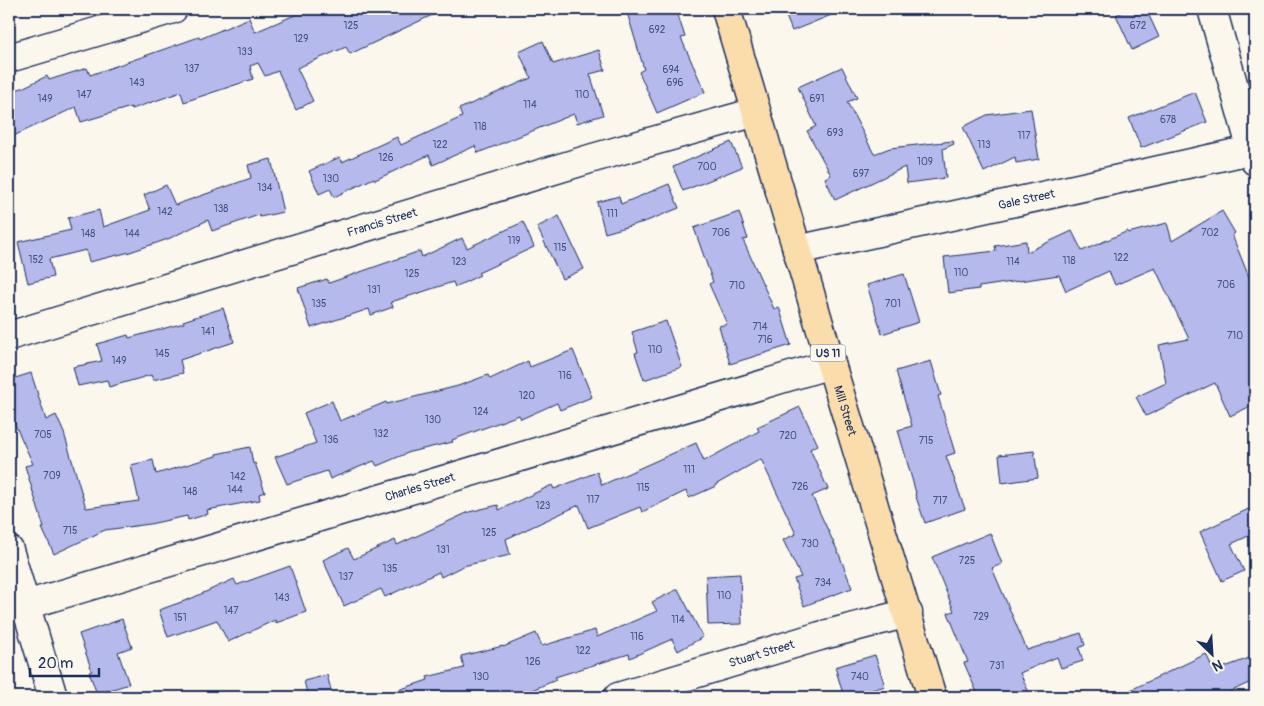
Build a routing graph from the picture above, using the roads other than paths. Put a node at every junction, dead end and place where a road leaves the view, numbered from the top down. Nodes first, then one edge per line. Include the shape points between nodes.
1 (173, 9) edge
2 (726, 9) edge
3 (1212, 9) edge
4 (9, 58) edge
5 (756, 112) junction
6 (1254, 154) edge
7 (797, 250) junction
8 (9, 336) edge
9 (831, 364) junction
10 (9, 550) edge
11 (17, 608) edge
12 (908, 613) junction
13 (53, 697) edge
14 (618, 697) edge
15 (932, 697) edge

1 - 4 street
2 - 5 highway, Mill Street / US 11
3 - 6 street
5 - 7 highway, Mill Street / US 11
5 - 8 street, Francis Street via 593,158
6 - 7 street, Gale Street
7 - 9 highway, Mill Street / US 11
9 - 11 street, Charles Street
9 - 12 highway, Mill Street / US 11
10 - 11 street
11 - 13 street
12 - 14 street, Stuart Street
12 - 15 highway, Mill Street / US 11

